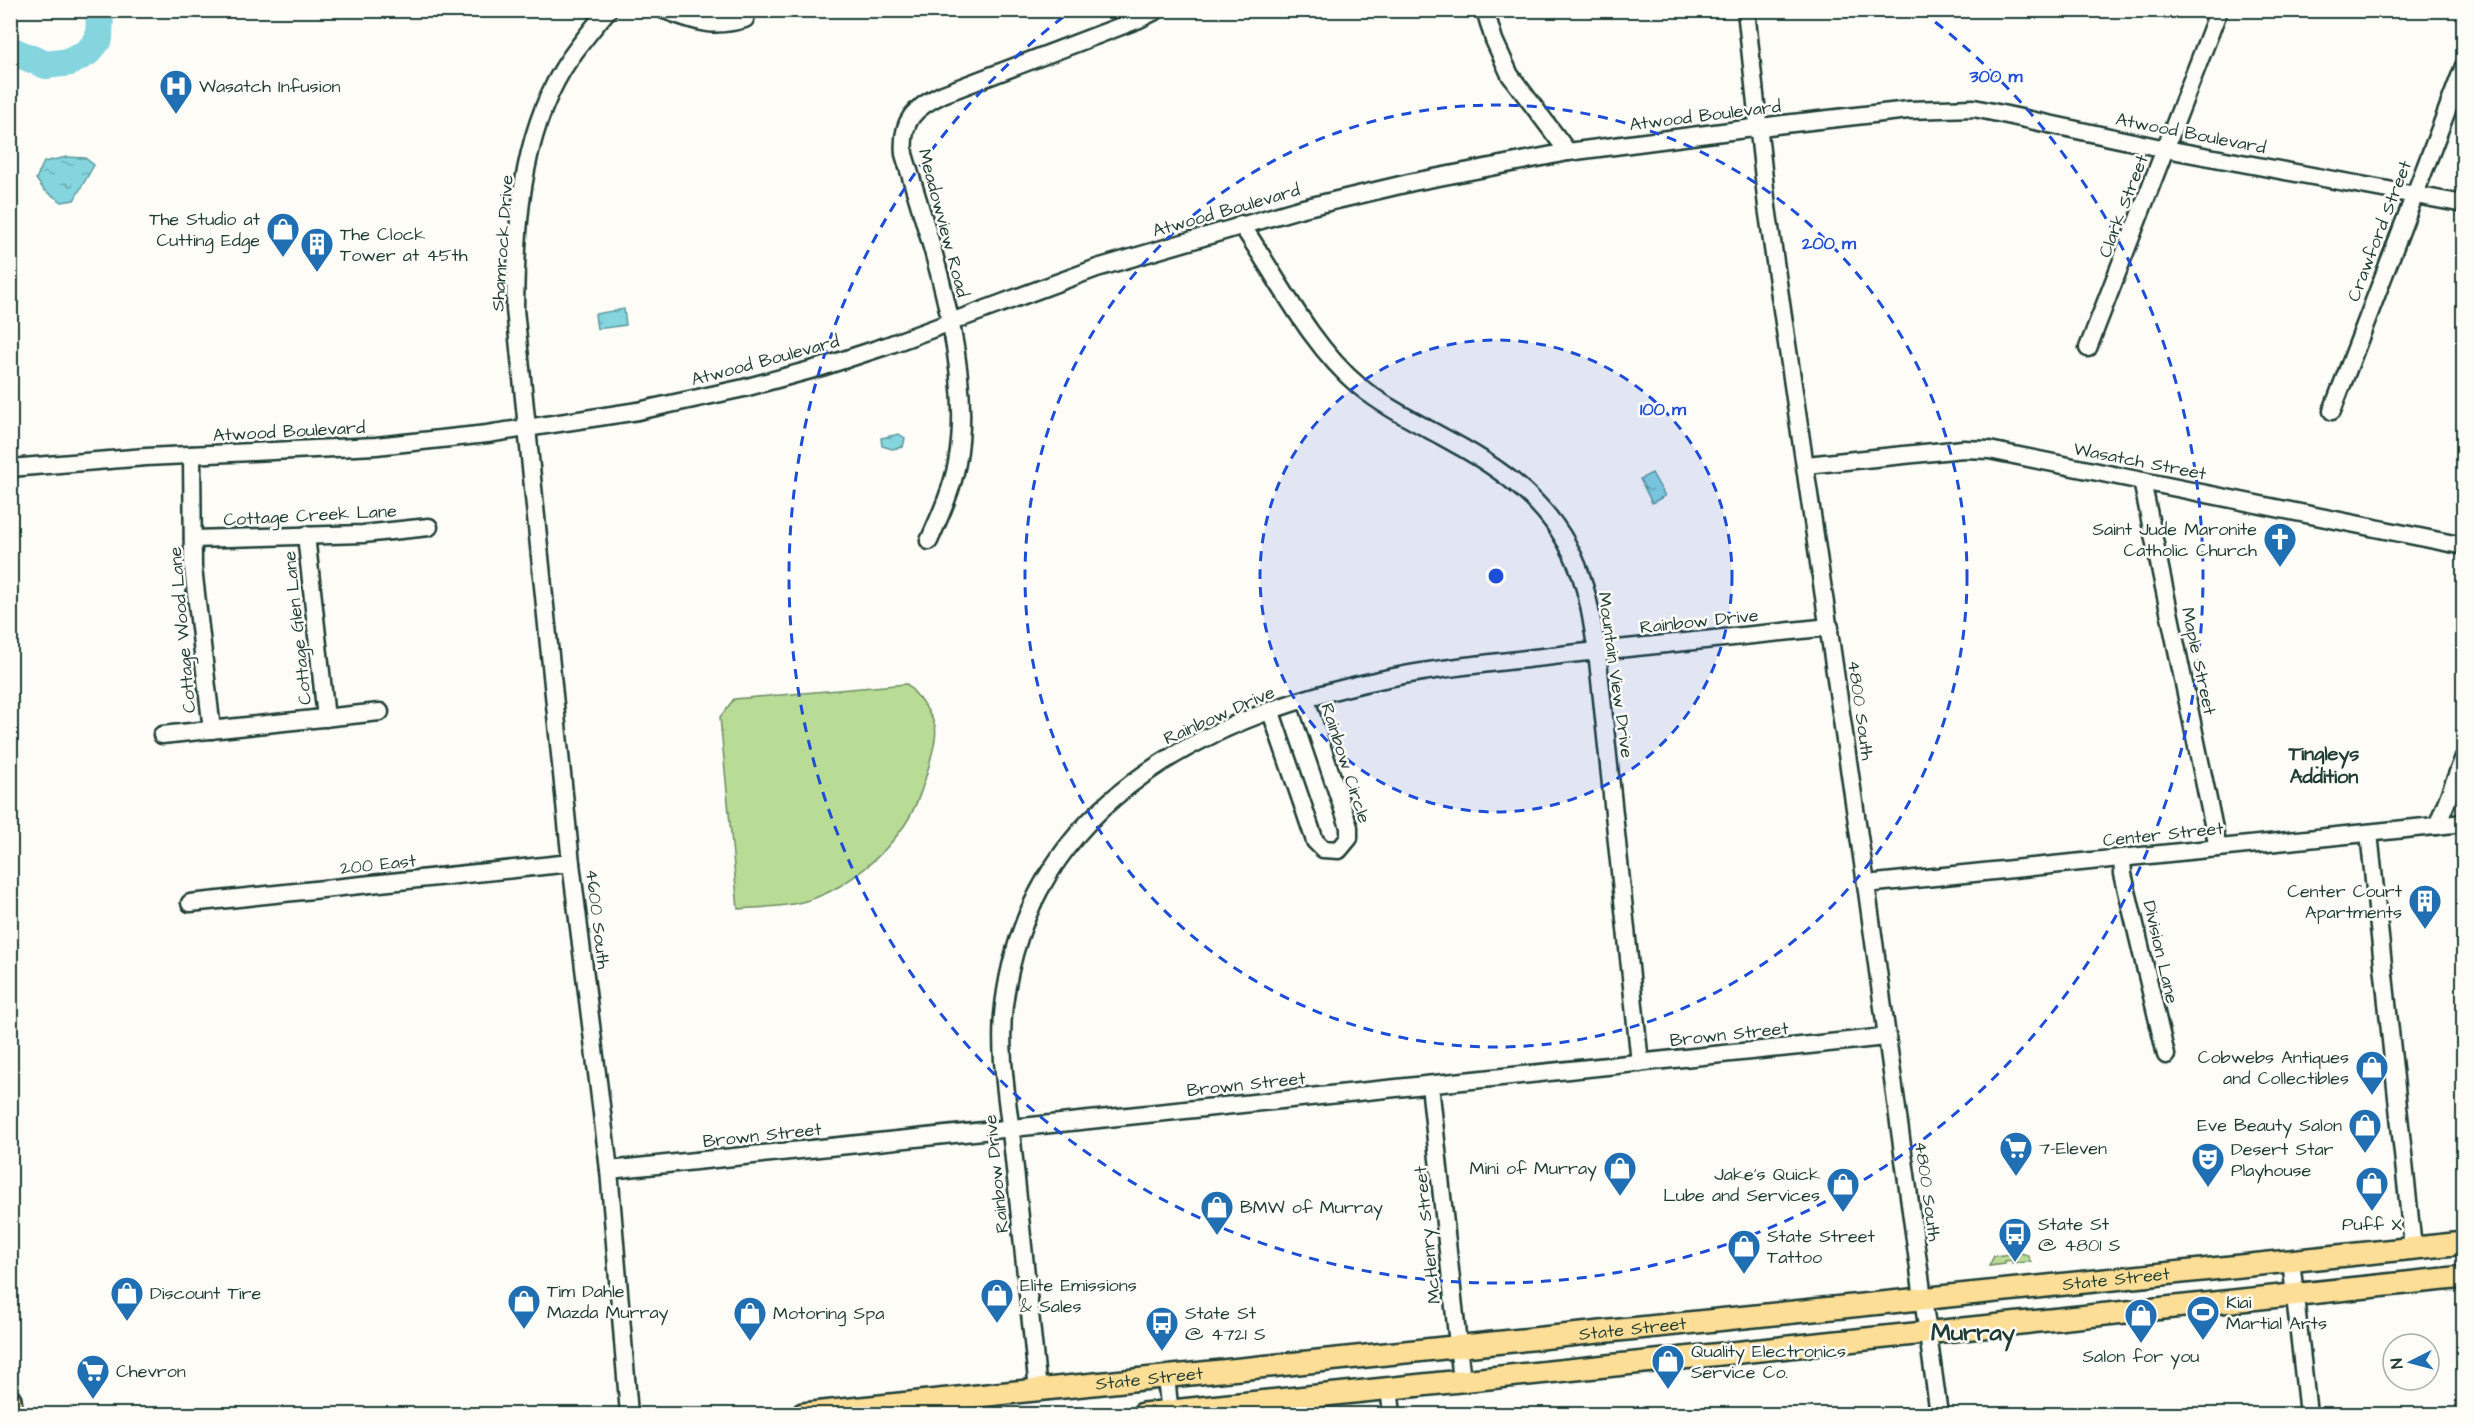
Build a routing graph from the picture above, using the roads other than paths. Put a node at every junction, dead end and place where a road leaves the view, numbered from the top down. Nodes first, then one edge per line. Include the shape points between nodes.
1 (608, 10) edge
2 (663, 10) edge
3 (1157, 10) edge
4 (1485, 10) edge
5 (1746, 10) edge
6 (2219, 10) edge
7 (745, 19) dead end
8 (2463, 66) edge
9 (1757, 128) junction
10 (2166, 149) junction
11 (1568, 153) junction
12 (2415, 194) junction
13 (2463, 204) edge
14 (1241, 224) junction
15 (950, 322) junction
16 (2088, 348) dead end
17 (2332, 411) dead end
18 (526, 429) junction
19 (192, 455) junction
20 (1806, 465) junction
21 (10, 468) edge
22 (2142, 481) junction
23 (429, 527) dead end
24 (306, 535) junction
25 (193, 539) junction
26 (929, 541) dead end
27 (2463, 546) edge
28 (1830, 627) junction
29 (1597, 651) junction
30 (1306, 700) junction
31 (380, 712) dead end
32 (1271, 712) junction
33 (326, 717) junction
34 (212, 729) junction
35 (162, 735) dead end
36 (2463, 757) edge
37 (2463, 823) edge
38 (2437, 826) junction
39 (2369, 833) junction
40 (2218, 848) junction
41 (2122, 858) junction
42 (571, 863) junction
43 (1866, 884) junction
44 (190, 903) dead end
45 (1886, 1037) junction
46 (2166, 1054) dead end
47 (1640, 1063) junction
48 (1431, 1084) junction
49 (1011, 1128) junction
50 (609, 1170) junction
51 (2463, 1243) edge
52 (2413, 1248) junction
53 (2291, 1260) junction
54 (2463, 1277) edge
55 (2295, 1293) junction
56 (1924, 1298) junction
57 (1928, 1334) junction
58 (1459, 1346) junction
59 (1166, 1377) junction
60 (1462, 1381) junction
61 (1389, 1388) junction
62 (1038, 1390) junction
63 (10, 1400) edge
64 (1170, 1413) edge
65 (12, 1414) edge
66 (629, 1414) edge
67 (803, 1414) edge
68 (1143, 1414) edge
69 (1392, 1414) edge
70 (1939, 1414) edge
71 (2308, 1414) edge

1 - 18 street, Shamrock Drive via 563,69 545,105 530,151 521,199 515,273
2 - 7 street via 706,25 726,25
3 - 15 street, Meadowview Road via 943,94 923,104 907,122 904,154
4 - 11 street via 1510,75
5 - 9 street, 4800 South
6 - 10 street, Clark Street
8 - 12 street, Crawford Street
9 - 10 street, Atwood Boulevard via 1909,110 1974,108
9 - 11 street, Atwood Boulevard
9 - 20 street, 4800 South
10 - 12 street, Atwood Boulevard
10 - 16 street, Clark Street
11 - 14 street, Atwood Boulevard via 1413,182
12 - 13 street, Atwood Boulevard
12 - 17 street, Crawford Street
14 - 15 street, Atwood Boulevard via 1097,268
14 - 29 street, Mountain View Drive via 1311,334 1341,370 1384,404 1501,470 1538,503 1577,565
15 - 18 street, Atwood Boulevard via 856,356 766,382 638,411
15 - 26 street, Meadowview Road via 960,393 959,449 948,494
18 - 19 street, Atwood Boulevard via 376,446
18 - 42 street, 4600 South
19 - 21 street, Atwood Boulevard
19 - 25 street, Cottage Wood Lane
20 - 22 street, Wasatch Street via 1971,448
20 - 28 street, 4800 South
22 - 27 street, Wasatch Street
22 - 40 street, Maple Street
23 - 24 street, Cottage Creek Lane
24 - 25 street, Cottage Creek Lane
24 - 33 street, Cottage Glen Lane
25 - 34 street, Cottage Wood Lane
28 - 29 street, Rainbow Drive
28 - 43 street, 4800 South
29 - 30 street, Rainbow Drive via 1416,673
29 - 47 street, Mountain View Drive
30 - 32 street, Rainbow Drive
30 - 32 street, Rainbow Circle via 1349,827 1349,838 1339,850 1323,849 1315,841
31 - 33 street
32 - 49 street, Rainbow Drive via 1216,734 1123,789 1083,827 1051,870 1027,916 1007,986 1003,1049
33 - 34 street
34 - 35 street
36 - 38 street
37 - 38 street, Center Street
38 - 39 street, Center Street
39 - 40 street, Center Street
39 - 52 street
40 - 41 street, Center Street
41 - 43 street, Center Street
41 - 46 street, Division Lane
42 - 44 street, 200 East
42 - 50 street, 4600 South
43 - 45 street, 4800 South
45 - 47 street, Brown Street
45 - 56 street, 4800 South
47 - 48 street, Brown Street
48 - 49 street, Brown Street
48 - 58 street, McHenry Street
49 - 50 street, Brown Street
49 - 62 street, Rainbow Drive
50 - 66 street, 4600 South
51 - 52 main road, State Street
52 - 53 main road, State Street
53 - 55 street
53 - 56 main road, State Street
54 - 55 main road, State Street
55 - 57 main road, State Street
55 - 71 street
56 - 57 street, 4800 South
56 - 58 main road, State Street
57 - 60 main road, State Street
57 - 70 street, 4800 South
58 - 59 main road, State Street
58 - 60 street, McHenry Street
59 - 62 main road, State Street
59 - 64 street
60 - 61 main road, State Street
61 - 64 main road, State Street
61 - 69 street
62 - 67 main road, State Street
63 - 65 main road
64 - 68 main road, State Street

